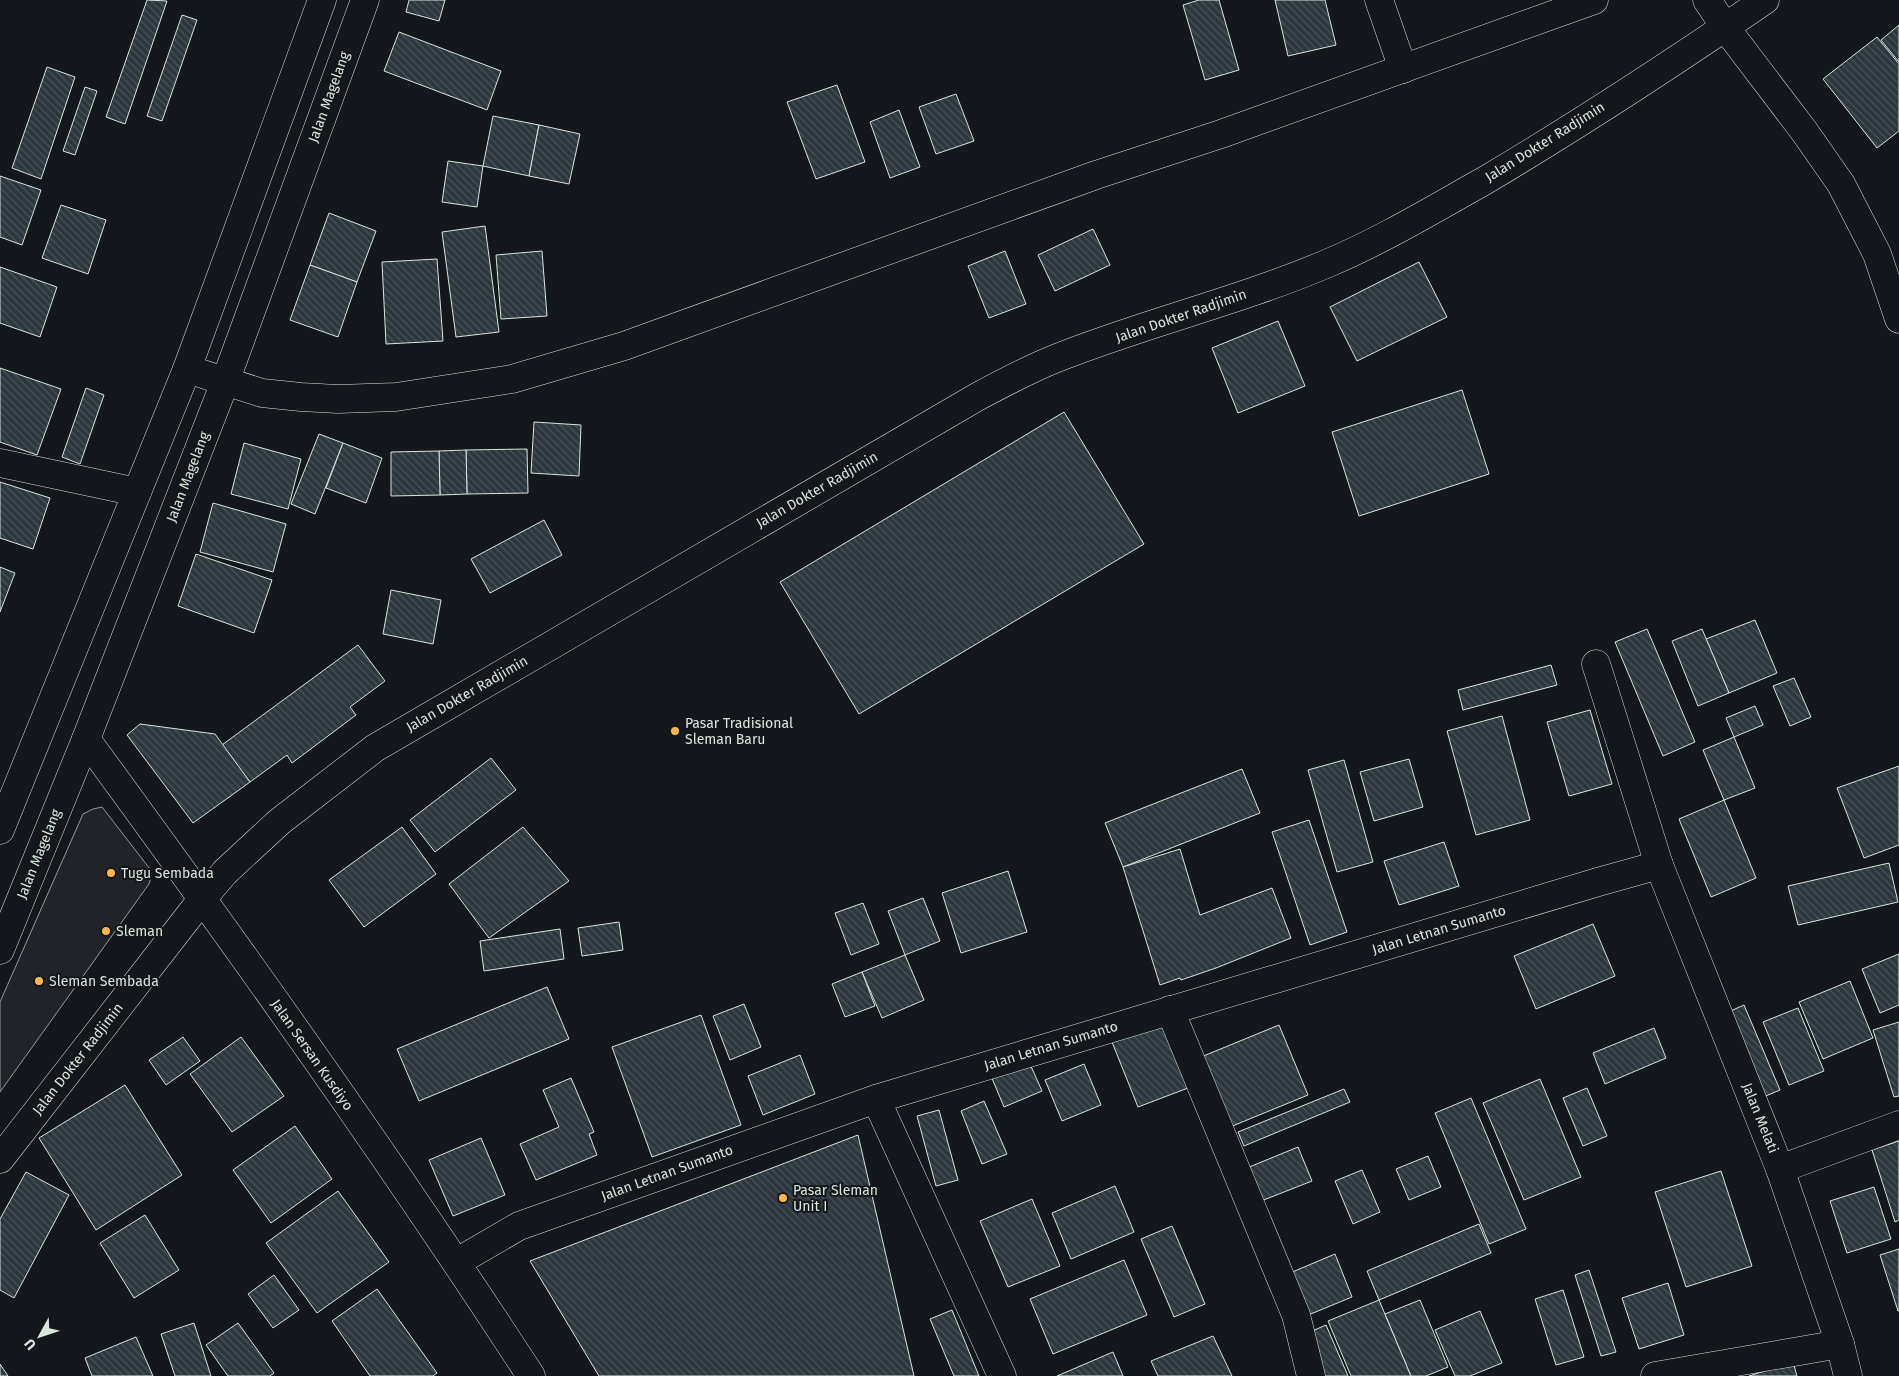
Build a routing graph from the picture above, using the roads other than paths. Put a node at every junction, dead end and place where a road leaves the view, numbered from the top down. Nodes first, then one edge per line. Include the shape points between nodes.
1 (322, 0) edge
2 (365, 0) edge
3 (1379, 0) edge
4 (1594, 0) edge
5 (1707, 0) edge
6 (1765, 0) edge
7 (1725, 27) junction
8 (1403, 69) junction
9 (1899, 318) edge
10 (187, 369) junction
11 (225, 382) junction
12 (0, 463) edge
13 (137, 492) junction
14 (1596, 664) dead end
15 (86, 739) junction
16 (0, 830) edge
17 (1659, 866) junction
18 (202, 898) junction
19 (0, 950) edge
20 (1170, 1010) junction
21 (876, 1099) junction
22 (1899, 1125) edge
23 (0, 1159) edge
24 (1780, 1169) junction
25 (457, 1262) junction
26 (1840, 1344) junction
27 (1662, 1375) edge
28 (531, 1376) edge
29 (1002, 1376) edge
30 (1311, 1376) edge
31 (1848, 1376) edge

1 - 10 main road
2 - 11 main road, Jalan Magelang
3 - 8 main road
4 - 8 main road
5 - 7 main road
6 - 7 main road, Jalan Dokter Radjimin
7 - 9 main road via 1841,184 1877,254
7 - 18 main road, Jalan Dokter Radjimin via 1552,140 1381,238 1326,264 1056,358 977,396 375,748 280,822 225,872
8 - 11 main road via 624,346 540,371 494,382 396,397 301,397 262,393
10 - 11 main road
10 - 13 main road
11 - 15 main road, Jalan Magelang
12 - 13 main road
13 - 16 main road
14 - 17 main road, Jalan Melati
15 - 18 main road, Jalan Sersan Kusdiyo
15 - 19 main road, Jalan Magelang
17 - 20 main road, Jalan Letnan Sumanto
17 - 24 main road, Jalan Melati
18 - 23 main road, Jalan Dokter Radjimin
18 - 25 main road, Jalan Sersan Kusdiyo
20 - 21 main road, Jalan Letnan Sumanto
20 - 30 main road via 1296,1315
21 - 25 main road, Jalan Letnan Sumanto via 519,1226
21 - 29 main road
22 - 24 main road
24 - 26 main road, Jalan Melati
25 - 28 main road, Jalan Sersan Kusdiyo
26 - 27 main road
26 - 31 main road, Jalan Melati

